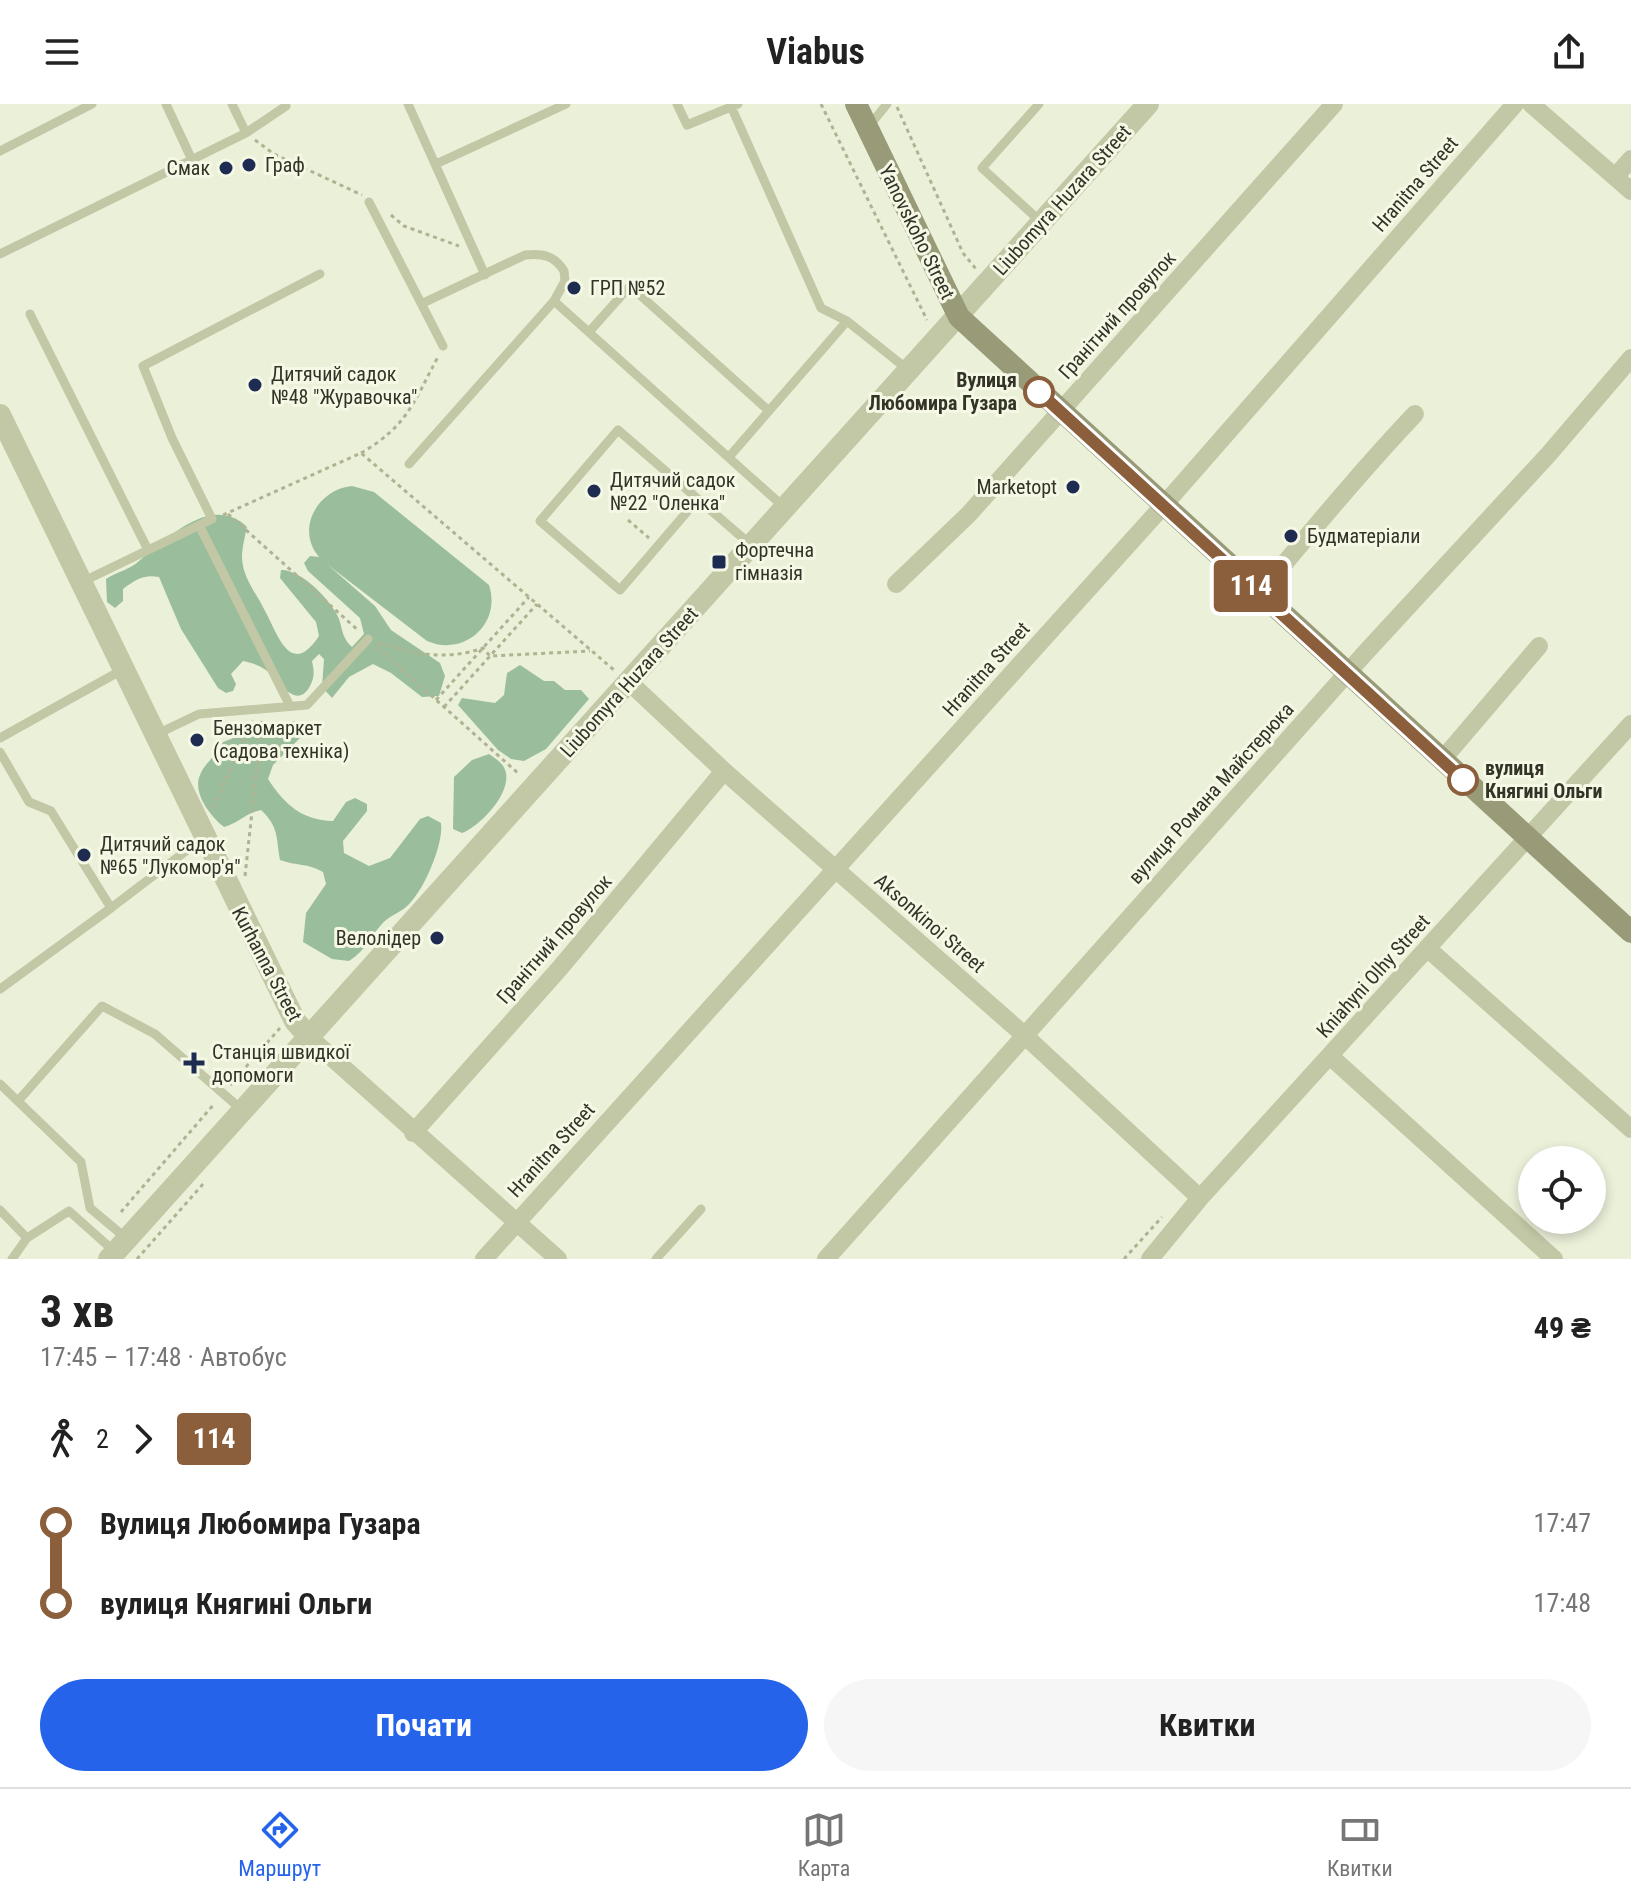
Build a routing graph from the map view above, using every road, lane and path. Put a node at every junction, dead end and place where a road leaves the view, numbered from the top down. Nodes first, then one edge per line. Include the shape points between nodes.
1 (92, 104) edge
2 (166, 104) edge
3 (232, 104) edge
4 (408, 104) edge
5 (566, 104) edge
6 (677, 104) edge
7 (821, 104) edge
8 (856, 104) edge
9 (887, 104) edge
10 (896, 104) edge
11 (1039, 104) edge
12 (1148, 104) edge
13 (1334, 104) edge
14 (1515, 104) edge
15 (1531, 104) edge
16 (733, 105) edge
17 (286, 106) dead end
18 (867, 128) junction
19 (246, 133) junction
20 (0, 151) edge
21 (1631, 159) edge
22 (192, 160) junction
23 (436, 164) junction
24 (1615, 177) junction
25 (1631, 191) edge
26 (369, 202) dead end
27 (1042, 223) junction
28 (0, 254) edge
29 (978, 272) dead end
30 (320, 274) dead end
31 (485, 275) junction
32 (554, 301) junction
33 (423, 303) junction
34 (30, 314) dead end
35 (959, 317) junction
36 (927, 320) dead end
37 (847, 321) junction
38 (589, 332) junction
39 (443, 346) joint
40 (1631, 358) edge
41 (910, 372) junction
42 (769, 411) junction
43 (1061, 412) junction
44 (1415, 414) dead end
45 (0, 415) edge
46 (361, 453) junction
47 (729, 457) junction
48 (409, 464) dead end
49 (698, 499) junction
50 (1163, 506) junction
51 (786, 508) junction
52 (212, 519) junction
53 (628, 520) dead end
54 (199, 525) junction
55 (658, 546) junction
56 (753, 546) junction
57 (148, 550) junction
58 (82, 582) junction
59 (896, 584) dead end
60 (1259, 594) junction
61 (529, 597) junction
62 (537, 604) junction
63 (503, 625) junction
64 (511, 633) junction
65 (368, 639) joint
66 (1539, 646) dead end
67 (483, 648) junction
68 (592, 651) junction
69 (490, 656) junction
70 (125, 668) junction
71 (462, 672) junction
72 (1347, 674) junction
73 (621, 676) junction
74 (469, 679) junction
75 (436, 700) dead end
76 (290, 706) junction
77 (444, 707) dead end
78 (260, 709) junction
79 (1631, 724) edge
80 (157, 734) junction
81 (0, 738) edge
82 (0, 752) edge
83 (1442, 760) junction
84 (724, 771) junction
85 (206, 828) junction
86 (1529, 837) junction
87 (835, 869) junction
88 (243, 890) dead end
89 (111, 908) junction
90 (1631, 932) edge
91 (1427, 948) junction
92 (0, 989) edge
93 (284, 1024) dead end
94 (1023, 1034) junction
95 (310, 1038) junction
96 (1331, 1057) junction
97 (0, 1084) edge
98 (224, 1093) junction
99 (18, 1101) junction
100 (242, 1110) junction
101 (1631, 1129) edge
102 (413, 1133) junction
103 (1194, 1192) junction
104 (701, 1209) dead end
105 (0, 1210) edge
106 (121, 1212) dead end
107 (516, 1222) junction
108 (27, 1238) junction
109 (117, 1250) edge
110 (12, 1259) edge
111 (484, 1259) edge
112 (558, 1259) edge
113 (656, 1259) edge
114 (826, 1259) edge
115 (1124, 1259) edge
116 (1150, 1259) edge
117 (1554, 1259) edge

1 - 20 lane
2 - 22 lane
3 - 19 lane
4 - 23 lane
5 - 23 lane
6 - 16 lane via 687,125
7 - 36 path
8 - 18 main road, Yanovskoho Street
9 - 18 lane
10 - 29 path via 963,253
11 - 27 lane via 982,168
12 - 27 street, Liubomyra Huzara Street
13 - 43 street, Гранітний провулок
14 - 50 street, Hranitna Street
15 - 24 street
16 - 37 lane via 821,308
17 - 19 lane
18 - 35 main road, Yanovskoho Street
19 - 22 lane
21 - 24 street
22 - 28 lane
23 - 31 lane
24 - 25 street
26 - 33 lane
27 - 35 street, Liubomyra Huzara Street
30 - 52 lane via 143,366
31 - 32 lane via 525,255 549,256 564,271 565,281
31 - 33 lane
32 - 38 lane
32 - 48 lane
33 - 39 lane
34 - 57 lane
35 - 41 street, Liubomyra Huzara Street
35 - 43 main road, Yanovskoho Street
37 - 41 lane
37 - 42 lane
38 - 42 lane via 630,286
38 - 47 lane
39 - 46 path via 403,423
40 - 72 street, вулиця Романа Майстерюка
41 - 51 street, Liubomyra Huzara Street
42 - 47 lane
43 - 50 main road, Yanovskoho Street
43 - 59 street, Гранітний провулок via 969,514
44 - 60 street
45 - 58 street, Kurhanna Street
46 - 52 path
46 - 61 path
47 - 51 lane
49 - 55 lane
49 - 55 lane via 618,430 540,521 620,590
49 - 56 lane
50 - 60 main road, Yanovskoho Street
50 - 87 street, Hranitna Street
51 - 56 street, Liubomyra Huzara Street
52 - 54 lane
53 - 55 path
54 - 57 lane
54 - 76 lane
56 - 73 street, Liubomyra Huzara Street
57 - 58 lane
58 - 70 street, Kurhanna Street
60 - 72 main road, Yanovskoho Street
61 - 62 path
61 - 63 path
62 - 64 path
62 - 68 path
63 - 64 path
63 - 67 path
64 - 69 path
65 - 67 path via 415,654 459,657
65 - 76 lane via 307,705
66 - 83 street
67 - 69 path
67 - 71 path
68 - 69 path
68 - 73 path
69 - 74 path
70 - 80 street, Kurhanna Street
70 - 81 lane
71 - 74 path
71 - 75 path
72 - 83 main road, Yanovskoho Street
72 - 94 street, вулиця Романа Майстерюка
73 - 84 street, Aksonkinoi Street
73 - 95 street, Liubomyra Huzara Street
74 - 77 path
76 - 78 lane
78 - 80 lane via 199,714
78 - 85 path
78 - 88 path
79 - 86 street, Kniahyni Olhy Street
80 - 85 street, Kurhanna Street
82 - 89 lane via 29,802 51,811
83 - 86 main road, Yanovskoho Street
84 - 87 street, Aksonkinoi Street
84 - 102 street, Гранітний провулок
85 - 89 lane
85 - 95 street, Kurhanna Street via 295,1021
86 - 90 main road, Yanovskoho Street
86 - 91 street, Kniahyni Olhy Street
87 - 94 street, Aksonkinoi Street
87 - 107 street, Hranitna Street
89 - 92 lane
91 - 96 street, Kniahyni Olhy Street
91 - 101 street
93 - 98 path
94 - 103 street, Aksonkinoi Street
94 - 114 street, вулиця Романа Майстерюка
95 - 100 street, Liubomyra Huzara Street
95 - 102 street, Kurhanna Street
96 - 103 street, Kniahyni Olhy Street
96 - 117 street
97 - 99 lane
98 - 99 lane via 155,1034 102,1006
98 - 100 lane
98 - 106 path
99 - 109 lane via 81,1162 90,1208
100 - 109 street, Liubomyra Huzara Street
102 - 107 street, Kurhanna Street
103 - 115 path
103 - 116 street, Kniahyni Olhy Street
104 - 113 lane
105 - 108 lane
107 - 111 street, Hranitna Street
107 - 112 street, Kurhanna Street
108 - 109 lane via 69,1211
108 - 110 lane

